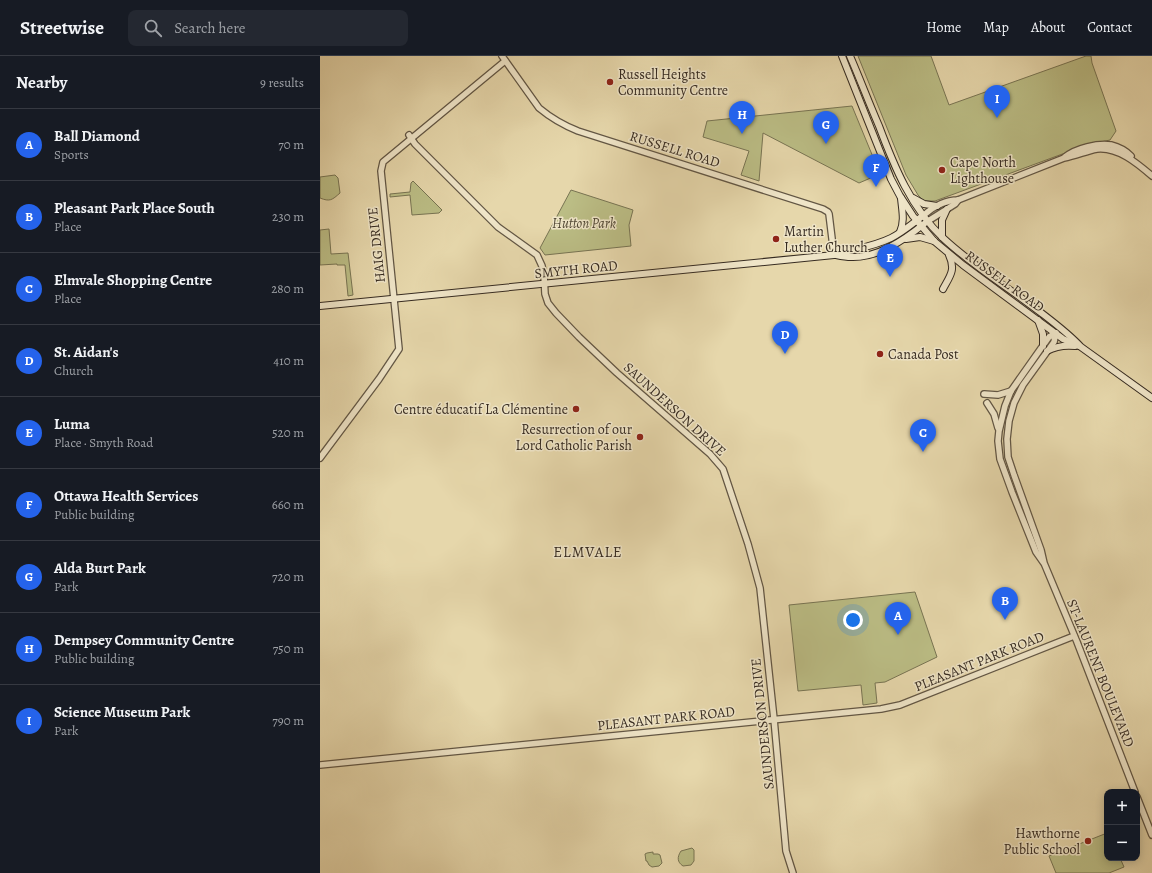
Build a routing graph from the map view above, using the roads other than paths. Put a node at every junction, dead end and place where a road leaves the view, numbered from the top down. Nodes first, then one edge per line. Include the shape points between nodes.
1 (842, 56) edge
2 (850, 56) edge
3 (854, 56) edge
4 (503, 58) edge
5 (858, 76) junction
6 (410, 137) junction
7 (1152, 176) edge
8 (900, 196) junction
9 (912, 197) junction
10 (958, 200) junction
11 (937, 206) junction
12 (947, 210) junction
13 (924, 215) junction
14 (917, 220) junction
15 (928, 221) junction
16 (921, 226) junction
17 (899, 233) junction
18 (942, 237) junction
19 (903, 240) junction
20 (934, 241) junction
21 (948, 254) junction
22 (834, 255) junction
23 (968, 259) junction
24 (963, 265) junction
25 (988, 274) junction
26 (982, 280) junction
27 (545, 284) junction
28 (942, 289) dead end
29 (394, 299) junction
30 (320, 306) edge
31 (1038, 320) junction
32 (1058, 330) junction
33 (1043, 346) junction
34 (1081, 347) junction
35 (1047, 351) junction
36 (1011, 390) junction
37 (984, 394) dead end
38 (1152, 398) edge
39 (987, 403) dead end
40 (998, 431) junction
41 (320, 458) edge
42 (1019, 489) junction
43 (1012, 492) junction
44 (1044, 564) junction
45 (1074, 636) junction
46 (774, 719) junction
47 (320, 765) edge
48 (1134, 789) edge
49 (1140, 805) edge
50 (1152, 835) edge
51 (793, 873) edge

1 - 8 main road
2 - 5 main road
3 - 5 main road
4 - 6 street, HAIG DRIVE
4 - 22 street, RUSSELL ROAD via 539,108 564,126 823,208 828,212 831,222
5 - 9 main road via 896,168
6 - 27 street, SAUNDERSON DRIVE via 498,227 537,255
6 - 29 street, HAIG DRIVE via 384,162 381,171
7 - 10 street via 1128,153 1111,145 1097,145 1072,152 1064,158
8 - 14 main road
8 - 17 main road via 903,218
9 - 11 main road via 924,204
9 - 13 main road
10 - 11 street via 950,200
10 - 12 street
11 - 13 street
12 - 15 street
12 - 18 main road via 942,220
13 - 14 main road, SMYTH ROAD
13 - 15 main road
14 - 16 main road
14 - 17 main road, SMYTH ROAD
15 - 16 main road, SMYTH ROAD
15 - 18 main road, RUSSELL ROAD
16 - 19 main road, SMYTH ROAD
16 - 20 main road, RUSSELL ROAD
17 - 22 main road, SMYTH ROAD via 875,244
18 - 23 main road, RUSSELL ROAD
19 - 20 main road via 920,237
19 - 22 main road, SMYTH ROAD via 875,253 850,257
20 - 21 main road, RUSSELL ROAD
21 - 24 main road, RUSSELL ROAD
21 - 28 main road via 952,270
22 - 27 main road, SMYTH ROAD
23 - 24 main road
23 - 25 main road, RUSSELL ROAD
24 - 26 main road, RUSSELL ROAD
25 - 26 main road
25 - 32 main road, RUSSELL ROAD via 1030,305
26 - 31 main road, RUSSELL ROAD
27 - 29 main road, SMYTH ROAD
27 - 46 street, SAUNDERSON DRIVE via 548,303 556,313 643,397 710,454 723,470 759,584
29 - 30 main road, SMYTH ROAD
29 - 41 street, HAIG DRIVE via 399,349
31 - 32 main road, RUSSELL ROAD
31 - 33 main road via 1043,334
32 - 33 street, ST-LAURENT BOULEVARD
32 - 34 main road, RUSSELL ROAD via 1069,342
32 - 35 street, ST-LAURENT BOULEVARD via 1054,342
33 - 36 street, ST-LAURENT BOULEVARD
34 - 35 main road via 1061,346
34 - 38 main road, RUSSELL ROAD
35 - 42 street, ST-LAURENT BOULEVARD via 1023,385 1009,421 1008,457
36 - 37 street via 998,395
36 - 40 street, ST-LAURENT BOULEVARD
39 - 40 street via 994,414
40 - 43 street, ST-LAURENT BOULEVARD via 1000,459
42 - 43 street
42 - 44 street, ST-LAURENT BOULEVARD
43 - 44 street, ST-LAURENT BOULEVARD via 1036,552
44 - 45 street, ST-LAURENT BOULEVARD
45 - 46 street, PLEASANT PARK ROAD via 900,705 879,710
45 - 48 street, ST-LAURENT BOULEVARD
46 - 47 street, PLEASANT PARK ROAD
46 - 51 street, SAUNDERSON DRIVE via 786,851
49 - 50 street

